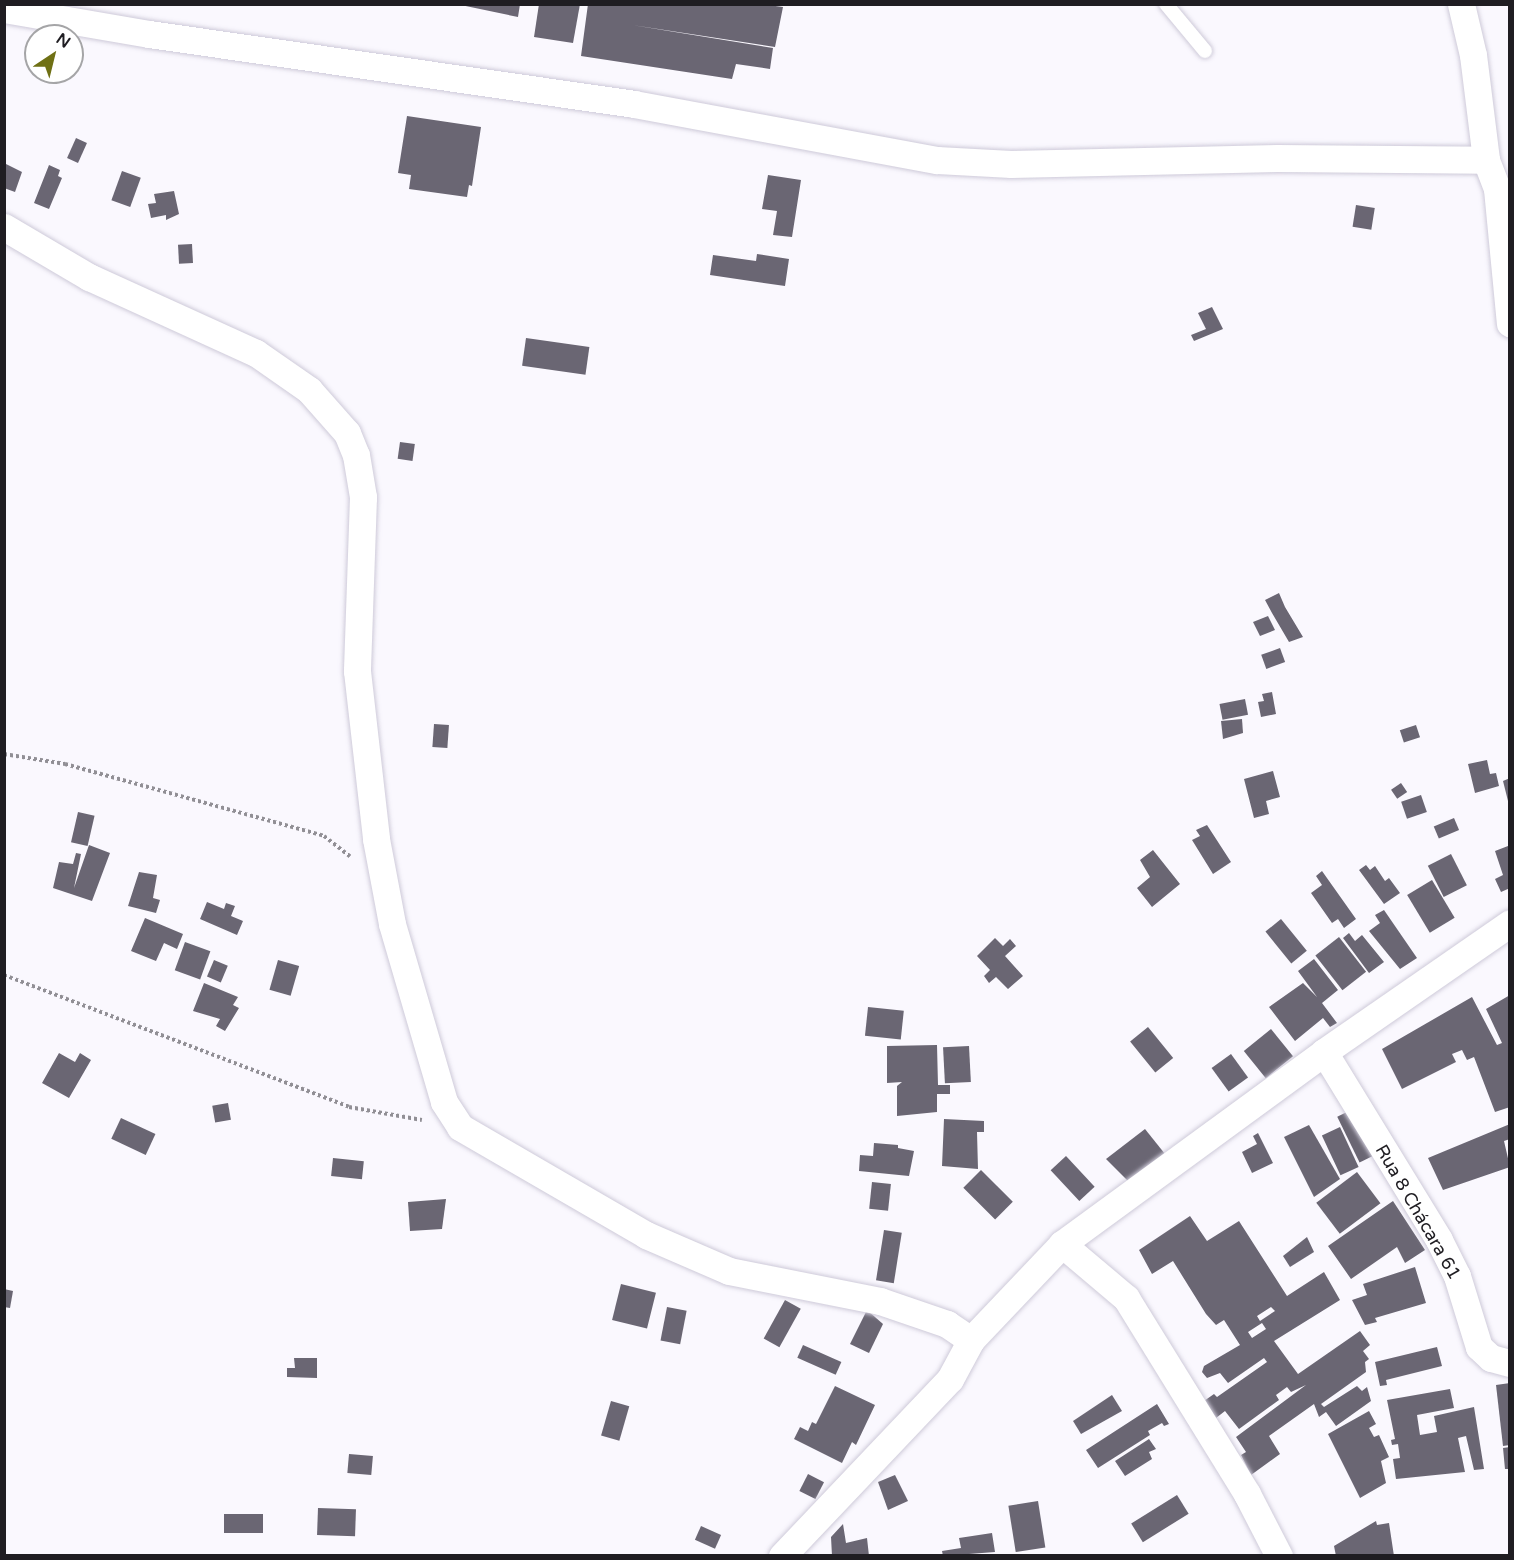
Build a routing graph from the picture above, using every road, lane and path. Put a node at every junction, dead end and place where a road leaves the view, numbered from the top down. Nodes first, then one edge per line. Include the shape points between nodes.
1 (1166, 4) edge
2 (1461, 4) edge
3 (4, 9) edge
4 (1204, 51) dead end
5 (1486, 160) junction
6 (1503, 194) edge
7 (4, 227) edge
8 (1509, 323) edge
9 (4, 754) edge
10 (384, 883) junction
11 (1509, 923) edge
12 (4, 975) edge
13 (1324, 1052) junction
14 (460, 1127) junction
15 (1062, 1244) junction
16 (971, 1340) junction
17 (1509, 1363) edge
18 (782, 1556) edge
19 (1279, 1556) edge

1 - 4 lane
2 - 5 street via 1473,55
3 - 5 street via 160,36 634,104 937,160 1011,164 1277,158
5 - 6 street
6 - 8 street
7 - 10 street via 89,278 256,352 309,390 347,433 356,455 363,497 357,672
9 - 10 path via 65,764 324,836
10 - 14 street via 392,924 444,1102
11 - 13 street
12 - 14 path via 349,1107
13 - 15 street
13 - 17 street, Rua 8 Chácara 61 via 1439,1240 1457,1276 1479,1347 1491,1358
14 - 16 street via 637,1230 729,1271 880,1301 947,1324
15 - 16 street
15 - 19 street via 1126,1298 1247,1494
16 - 18 street via 950,1379

